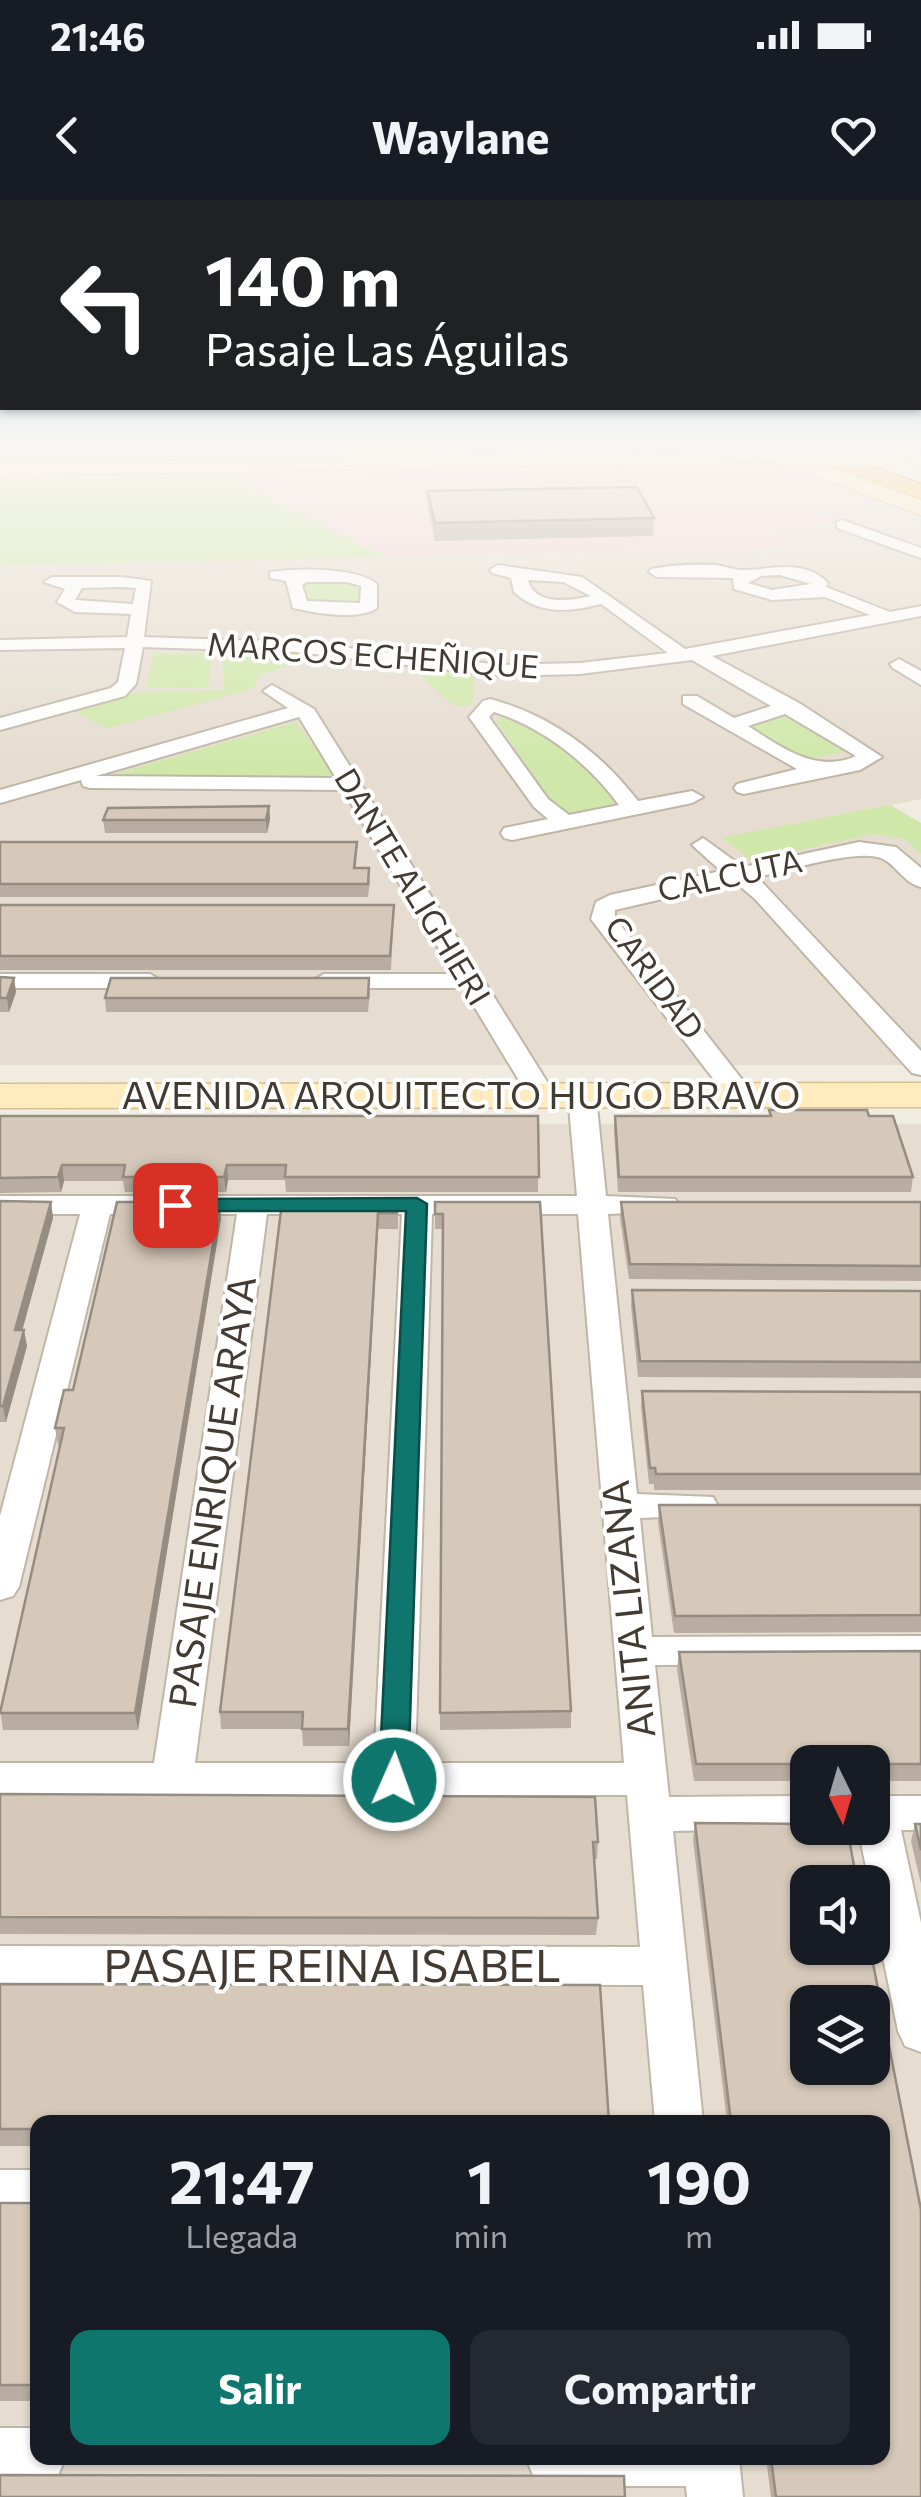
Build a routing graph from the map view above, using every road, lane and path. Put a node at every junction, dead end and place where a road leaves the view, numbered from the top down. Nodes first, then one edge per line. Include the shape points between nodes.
1 (498, 570) dead end
2 (595, 570) dead end
3 (658, 572) dead end
4 (386, 573) dead end
5 (558, 574) junction
6 (276, 575) dead end
7 (745, 575) junction
8 (519, 576) junction
9 (352, 577) junction
10 (300, 580) junction
11 (52, 582) dead end
12 (74, 586) junction
13 (816, 590) junction
14 (604, 598) junction
15 (550, 605) junction
16 (517, 606) dead end
17 (140, 609) junction
18 (921, 611) edge
19 (888, 617) junction
20 (921, 631) edge
21 (368, 636) junction
22 (134, 642) junction
23 (0, 645) edge
24 (686, 653) junction
25 (899, 664) dead end
26 (308, 667) dead end
27 (486, 671) junction
28 (921, 679) edge
29 (272, 683) dead end
30 (690, 700) dead end
31 (490, 706) junction
32 (51, 708) junction
33 (792, 708) junction
34 (304, 709) junction
35 (0, 710) edge
36 (0, 724) edge
37 (736, 727) junction
38 (820, 770) junction
39 (56, 781) junction
40 (349, 784) junction
41 (744, 788) dead end
42 (692, 797) dead end
43 (0, 798) edge
44 (633, 809) junction
45 (565, 822) junction
46 (512, 833) dead end
47 (703, 846) dead end
48 (740, 874) junction
49 (921, 880) edge
50 (604, 907) joint
51 (0, 981) edge
52 (176, 981) edge
53 (294, 981) edge
54 (470, 981) junction
55 (921, 1066) edge
56 (0, 1096) edge
57 (542, 1096) junction
58 (582, 1096) junction
59 (741, 1096) junction
60 (921, 1096) edge
61 (417, 1204) junction
62 (0, 1205) edge
63 (97, 1205) junction
64 (254, 1205) junction
65 (590, 1205) junction
66 (694, 1205) edge
67 (608, 1392) junction
68 (648, 1392) edge
69 (620, 1506) junction
70 (732, 1506) edge
71 (0, 1587) edge
72 (921, 1650) edge
73 (634, 1651) junction
74 (0, 1779) edge
75 (172, 1780) junction
76 (394, 1780) junction
77 (647, 1797) junction
78 (790, 1812) edge
79 (921, 1812) edge
80 (890, 1813) edge
81 (881, 1845) edge
82 (0, 1964) edge
83 (664, 1966) junction
84 (921, 2031) edge
85 (677, 2115) edge
86 (0, 2194) edge
87 (30, 2194) edge
88 (0, 2456) edge
89 (30, 2456) edge
90 (712, 2465) edge
91 (714, 2497) edge

1 - 8 street
2 - 5 street
3 - 7 street
4 - 9 street
5 - 8 street
5 - 14 street
6 - 10 street
7 - 13 street via 778,566 816,579
7 - 13 street via 740,585 760,594
8 - 15 street via 531,601
9 - 10 street
9 - 21 street via 369,584
10 - 21 street via 294,583 299,604
11 - 12 street
12 - 17 street via 66,602 75,607
12 - 17 street via 149,582
13 - 19 street
14 - 15 street
14 - 24 street
15 - 16 street
17 - 22 street
18 - 19 street, MARCOS ECHEÑIQUE
19 - 20 street
19 - 24 street, MARCOS ECHEÑIQUE
21 - 22 street, MARCOS ECHEÑIQUE via 255,644
21 - 26 street
21 - 27 street, MARCOS ECHEÑIQUE
22 - 23 street, MARCOS ECHEÑIQUE
22 - 32 street via 124,688
24 - 27 street, MARCOS ECHEÑIQUE via 566,669
24 - 33 street
25 - 28 street
27 - 31 street
29 - 34 street, DANTE ALIGHIERI
30 - 37 street
31 - 44 street via 524,714 614,781
31 - 45 street via 479,717 541,802
32 - 35 street
32 - 36 street
33 - 37 street via 744,718
33 - 38 street via 872,757
34 - 39 street
34 - 40 street, DANTE ALIGHIERI
37 - 38 street via 793,764
38 - 41 street
39 - 40 street
39 - 43 street
40 - 54 street, DANTE ALIGHIERI via 415,908
42 - 44 street
44 - 45 street
45 - 46 street
47 - 48 street
48 - 49 street, CALCUTA via 859,848 888,852
48 - 50 street, CALCUTA
48 - 55 street
50 - 59 street, CARIDAD via 603,920
51 - 52 street
53 - 54 street
54 - 57 street, DANTE ALIGHIERI
56 - 57 main road, AVENIDA ARQUITECTO HUGO BRAVO
57 - 58 main road, AVENIDA ARQUITECTO HUGO BRAVO
58 - 59 main road, AVENIDA ARQUITECTO HUGO BRAVO
58 - 65 street, ANITA LIZANA
59 - 60 main road, AVENIDA ARQUITECTO HUGO BRAVO
61 - 64 street
61 - 65 street
61 - 76 street
62 - 63 street
63 - 64 street
63 - 71 street
64 - 75 street, PASAJE ENRIQUE ARAYA
65 - 66 street
65 - 67 street, ANITA LIZANA via 612,1292
67 - 68 street
67 - 69 street, ANITA LIZANA
69 - 70 street
69 - 73 street, ANITA LIZANA
72 - 73 street
73 - 77 street, ANITA LIZANA
74 - 75 street
75 - 76 street
76 - 77 street
77 - 78 street
77 - 83 street, ANITA LIZANA
79 - 80 street
81 - 84 street
82 - 83 street, PASAJE REINA ISABEL
83 - 85 street, ANITA LIZANA
86 - 87 street
88 - 89 street
90 - 91 street

